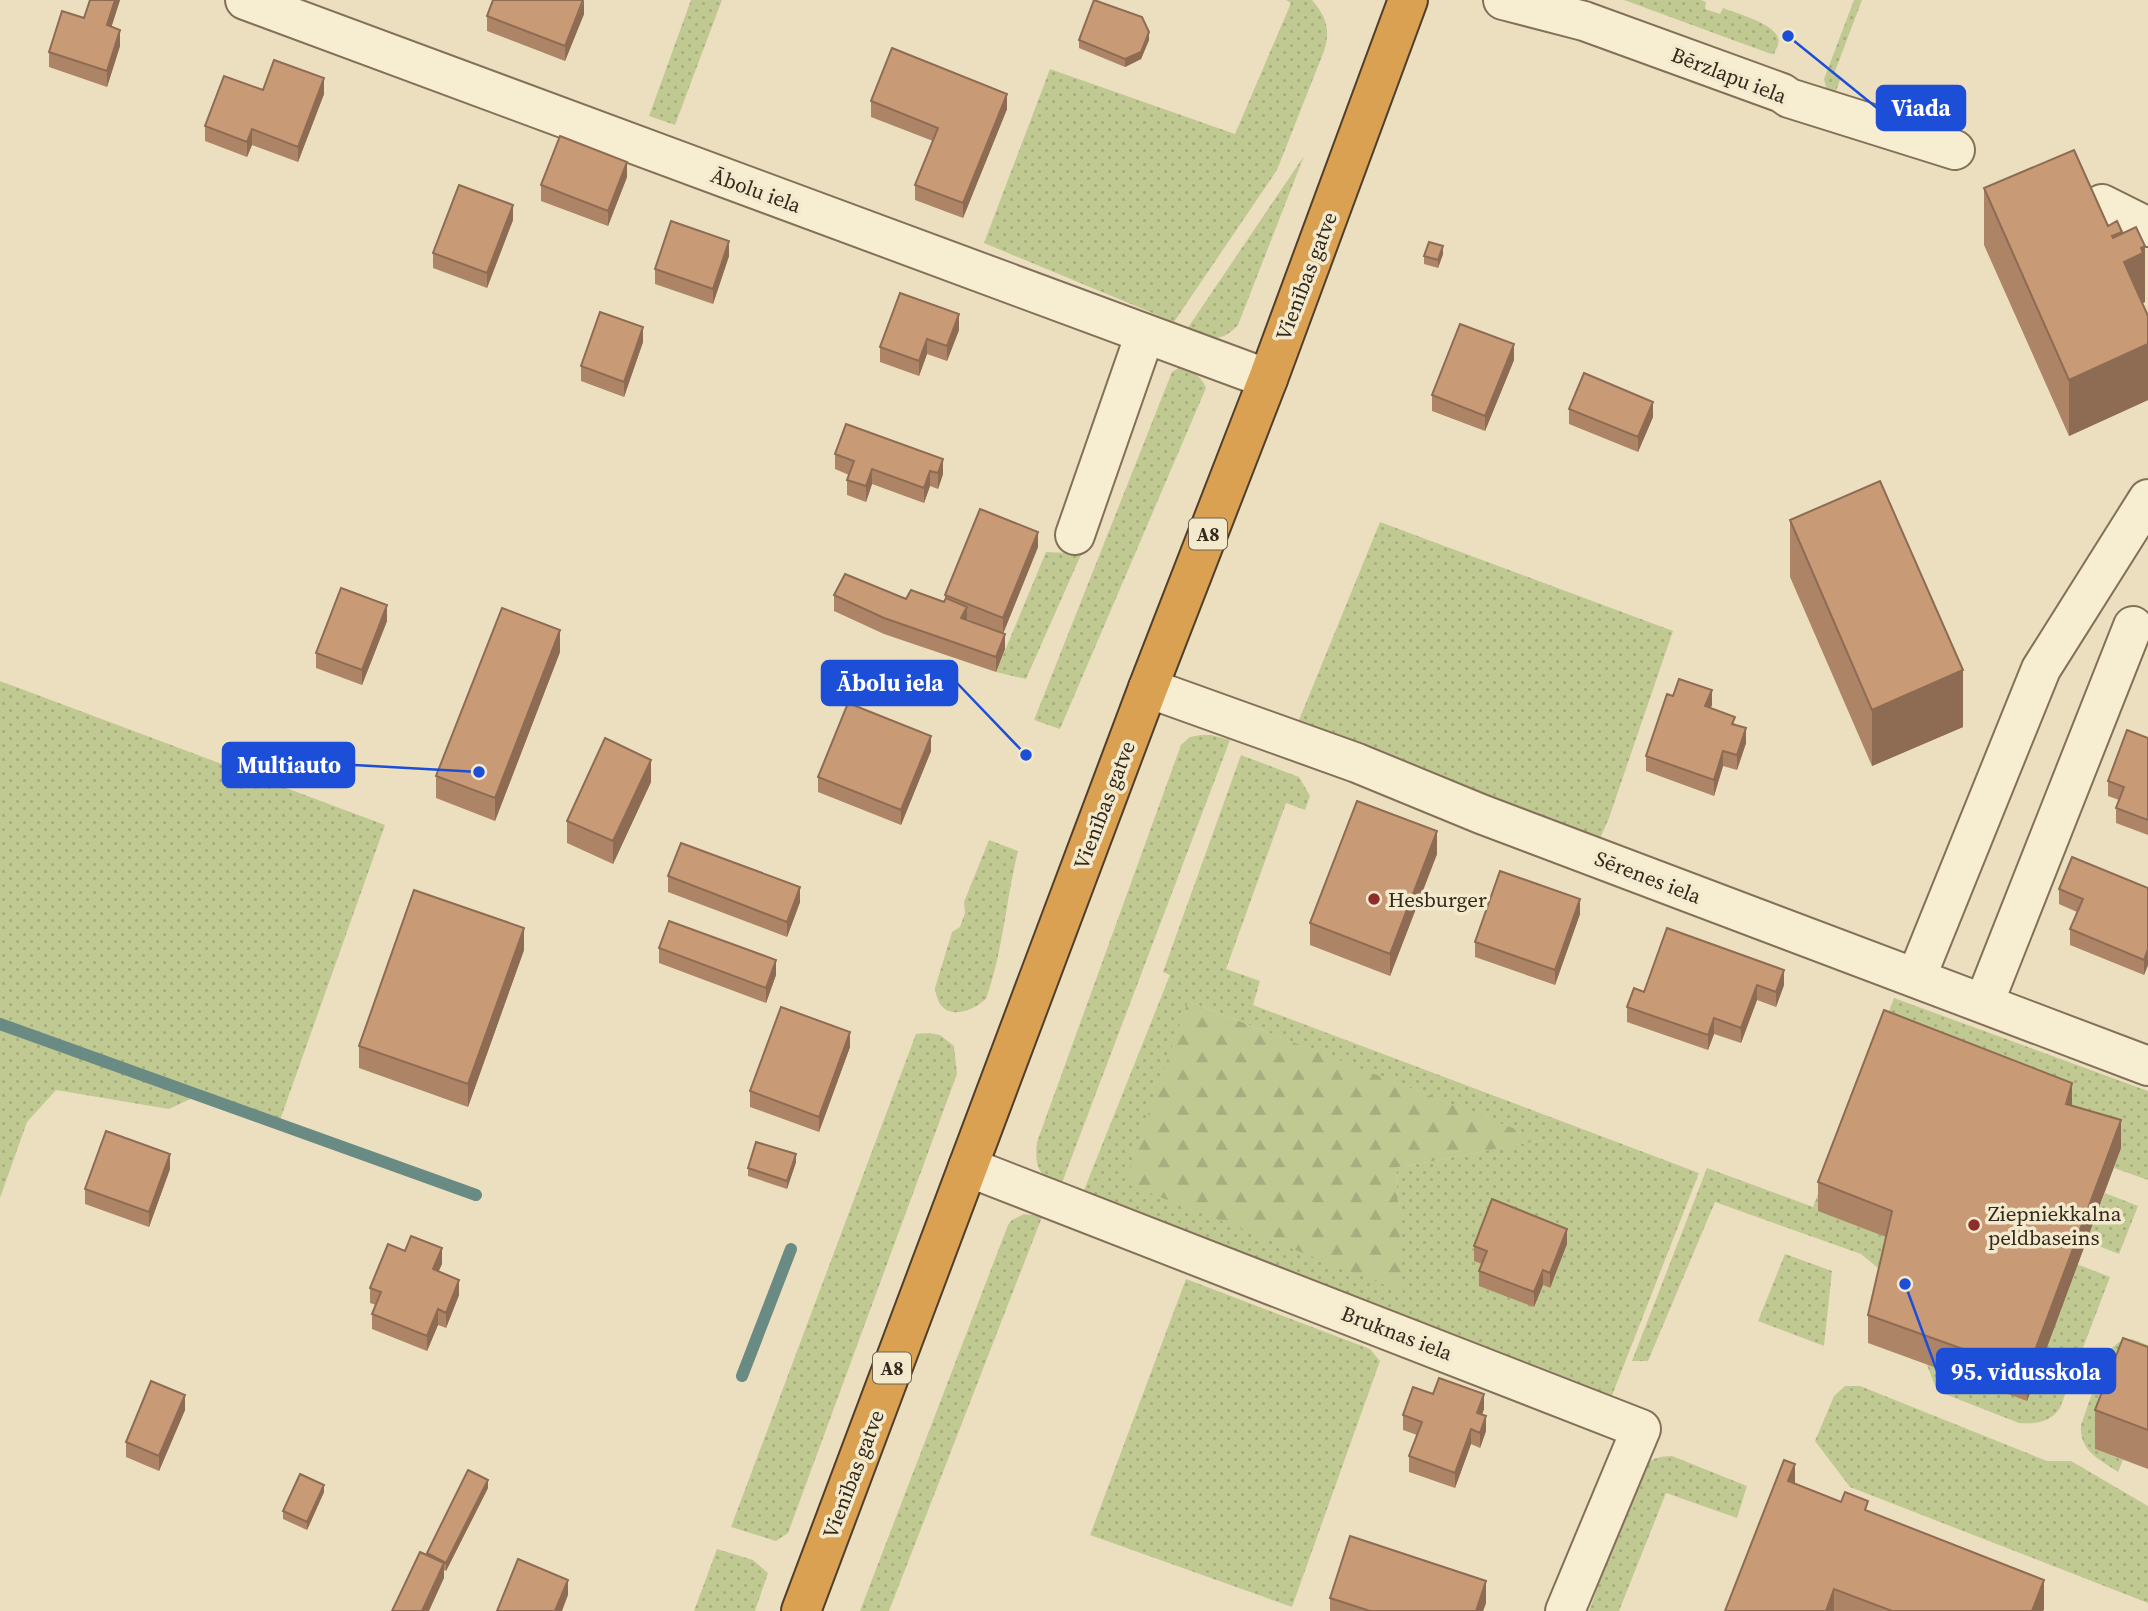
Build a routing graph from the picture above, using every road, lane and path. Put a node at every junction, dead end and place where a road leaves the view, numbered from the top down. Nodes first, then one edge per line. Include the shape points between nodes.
1 (245, 0) edge
2 (1408, 0) edge
3 (1503, 0) edge
4 (1955, 150) dead end
5 (2102, 204) dead end
6 (2148, 227) edge
7 (1145, 334) junction
8 (1268, 379) junction
9 (2148, 499) edge
10 (1075, 535) dead end
11 (2133, 626) dead end
12 (1148, 688) junction
13 (1916, 978) junction
14 (1984, 1003) junction
15 (2148, 1066) edge
16 (968, 1167) junction
17 (801, 1611) edge
18 (1565, 1611) edge

1 - 7 street, Ābolu iela
2 - 8 highway, Vienības gatve / A8
3 - 4 street, Bērzlapu iela via 1584,21 1789,98
5 - 6 street
7 - 8 street, Ābolu iela
7 - 10 street
8 - 12 highway, Vienības gatve / A8
9 - 13 street via 2042,669
11 - 14 street
12 - 13 street, Sērenes iela via 1357,762 1481,814
12 - 16 highway, Vienības gatve / A8
13 - 14 street, Sērenes iela
14 - 15 street, Sērenes iela
16 - 17 highway, Vienības gatve / A8
16 - 18 street, Bruknas iela via 1641,1429

